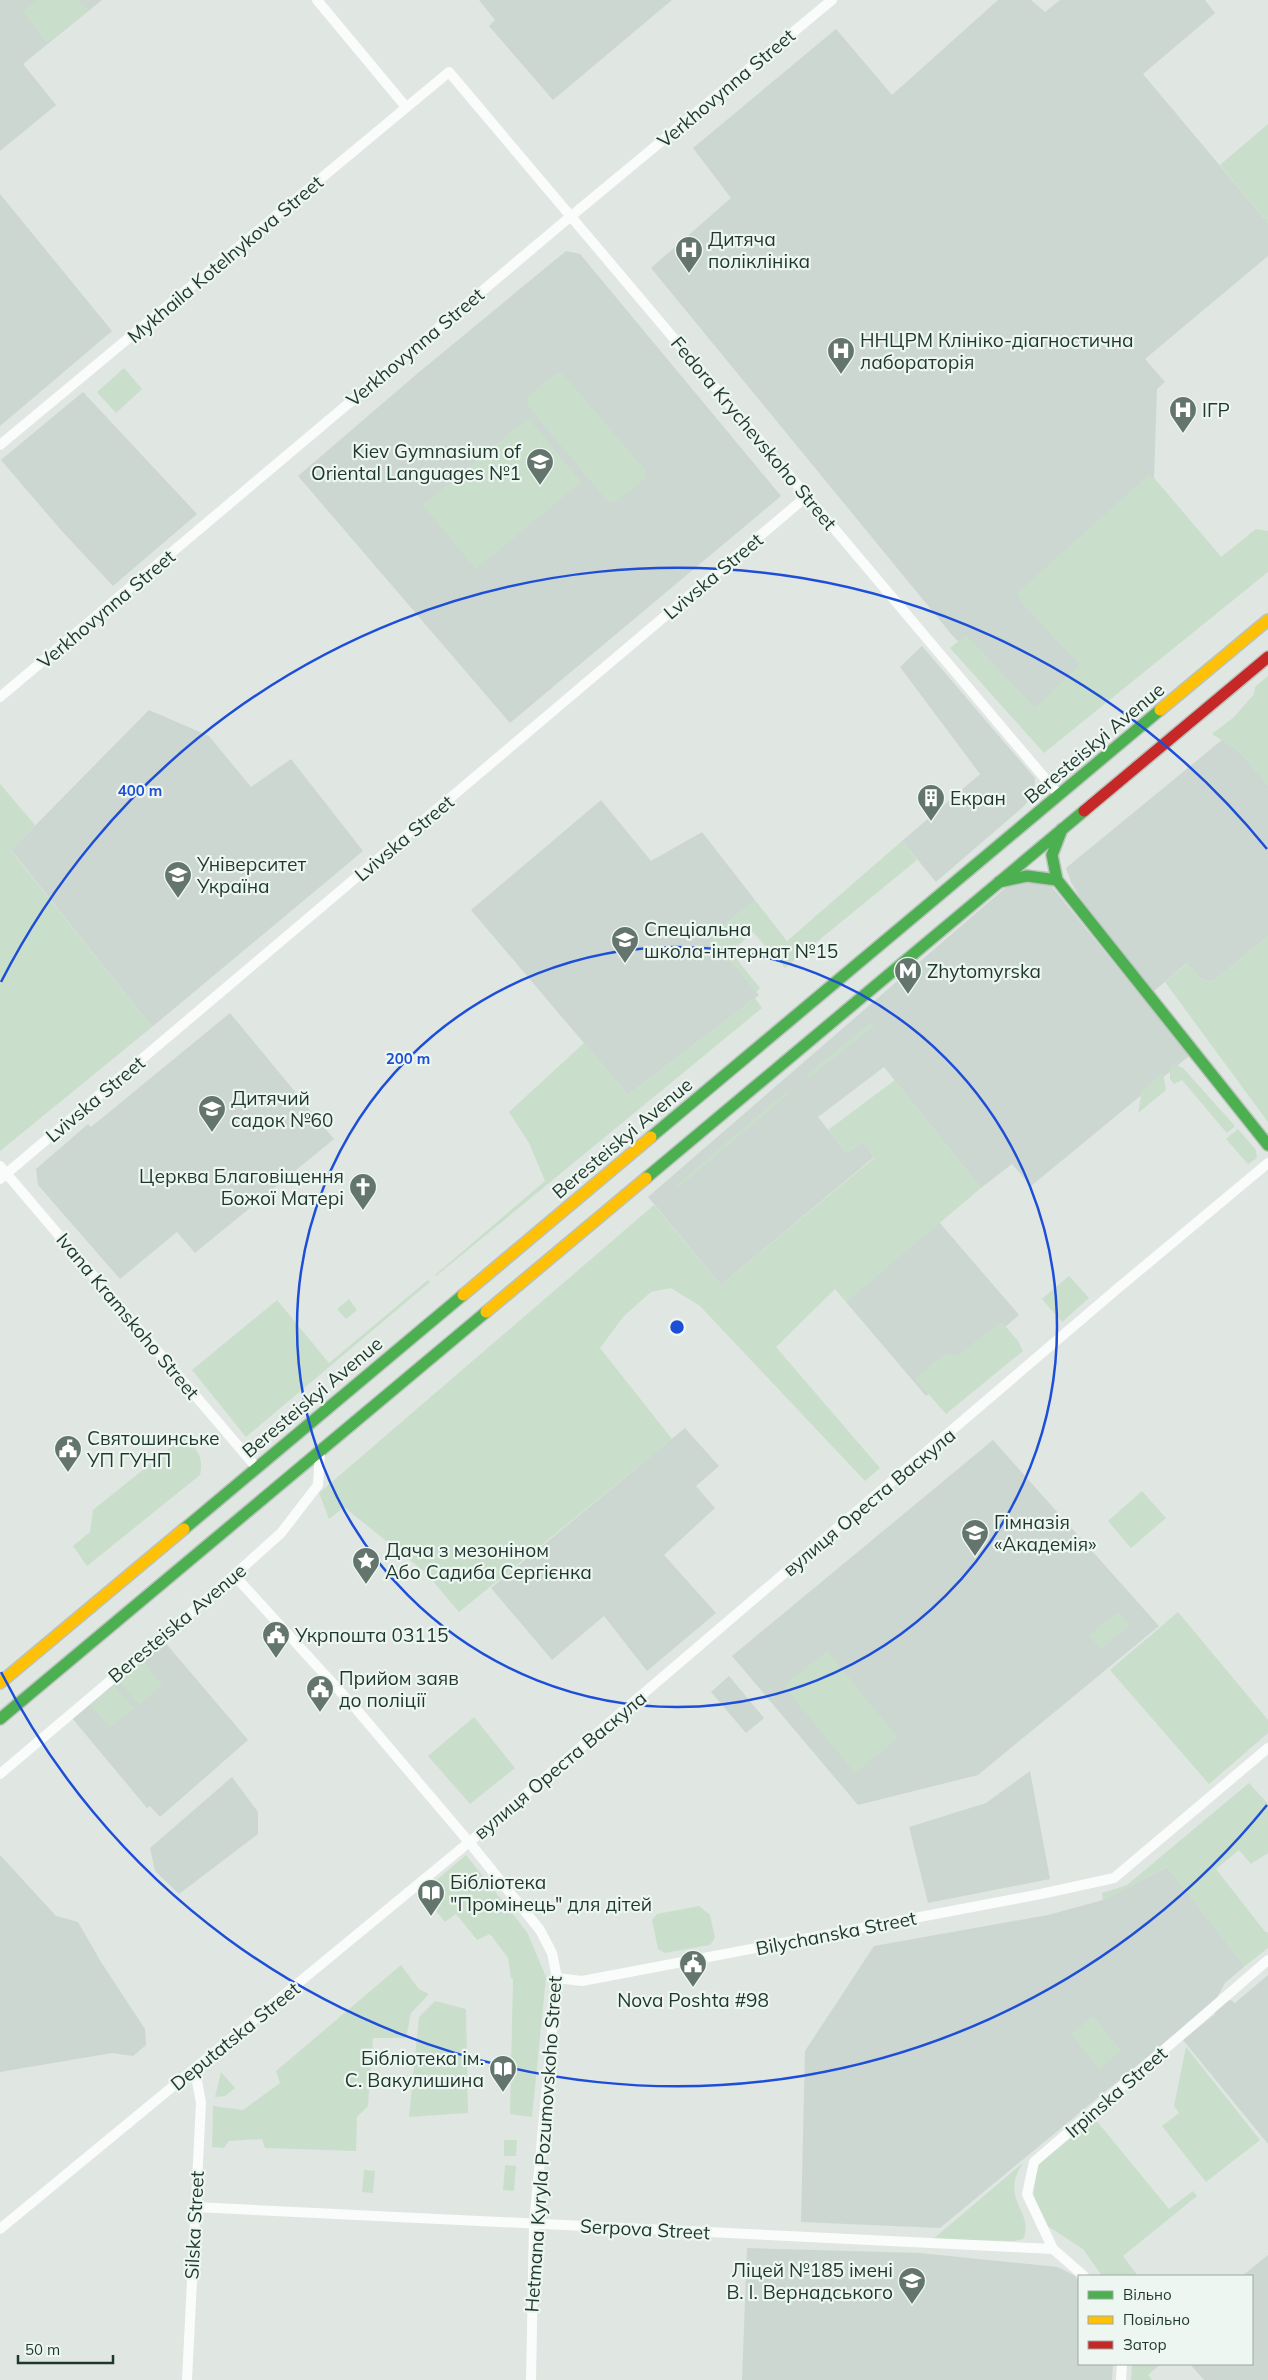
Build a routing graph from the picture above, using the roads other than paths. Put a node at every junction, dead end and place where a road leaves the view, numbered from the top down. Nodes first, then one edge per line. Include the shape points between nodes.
1 (317, 0) edge
2 (832, 0) edge
3 (449, 72) joint
4 (406, 107) junction
5 (571, 216) junction
6 (0, 445) edge
7 (807, 496) junction
8 (1268, 620) edge
9 (1268, 657) edge
10 (0, 697) edge
11 (1059, 795) junction
12 (1062, 829) junction
13 (1057, 880) junction
14 (999, 882) junction
15 (1268, 1145) edge
16 (1268, 1163) edge
17 (2, 1173) edge
18 (320, 1451) junction
19 (256, 1467) junction
20 (235, 1576) junction
21 (0, 1683) edge
22 (0, 1719) edge
23 (1268, 1748) edge
24 (0, 1774) edge
25 (469, 1842) junction
26 (1268, 1960) edge
27 (557, 1978) junction
28 (190, 2073) junction
29 (195, 2207) junction
30 (534, 2224) junction
31 (0, 2230) edge
32 (1053, 2248) junction
33 (1083, 2275) edge
34 (1122, 2365) edge
35 (187, 2380) edge
36 (531, 2380) edge
37 (1122, 2380) edge

1 - 4 street
2 - 5 street, Verkhovynna Street
3 - 4 street, Mykhaila Kotelnykova Street
3 - 5 street, Fedora Krychevskoho Street
4 - 6 street, Mykhaila Kotelnykova Street
5 - 7 street, Fedora Krychevskoho Street
5 - 10 street, Verkhovynna Street
7 - 11 street, Fedora Krychevskoho Street
7 - 17 street, Lvivska Street
8 - 11 main road, Beresteiskyi Avenue
9 - 12 main road
11 - 19 main road, Beresteiskyi Avenue
12 - 13 main road via 1052,854
12 - 14 main road
13 - 14 main road via 1027,876
13 - 15 main road
14 - 18 main road
16 - 25 street, вулиця Ореста Васкула
17 - 19 street, Ivana Kramskoho Street
18 - 20 street, Beresteiska Avenue via 318,1485 281,1533
18 - 22 main road
19 - 21 main road, Beresteiskyi Avenue
20 - 24 street, Beresteiska Avenue
20 - 25 street, Hetmana Kyryla Pozumovskoho Street via 358,1710
23 - 27 street, Bilychanska Street via 1114,1878 582,1981
25 - 27 street, Hetmana Kyryla Pozumovskoho Street via 540,1930 552,1953
25 - 28 street, Deputatska Street
26 - 32 street, Irpinska Street via 1034,2162 1027,2194
27 - 30 street, Hetmana Kyryla Pozumovskoho Street
28 - 29 street, Silska Street via 197,2081 201,2103
28 - 31 street, Deputatska Street
29 - 30 street, Serpova Street
29 - 35 street, Silska Street
30 - 32 street, Serpova Street
30 - 36 street, Hetmana Kyryla Pozumovskoho Street
32 - 33 street
34 - 37 street

